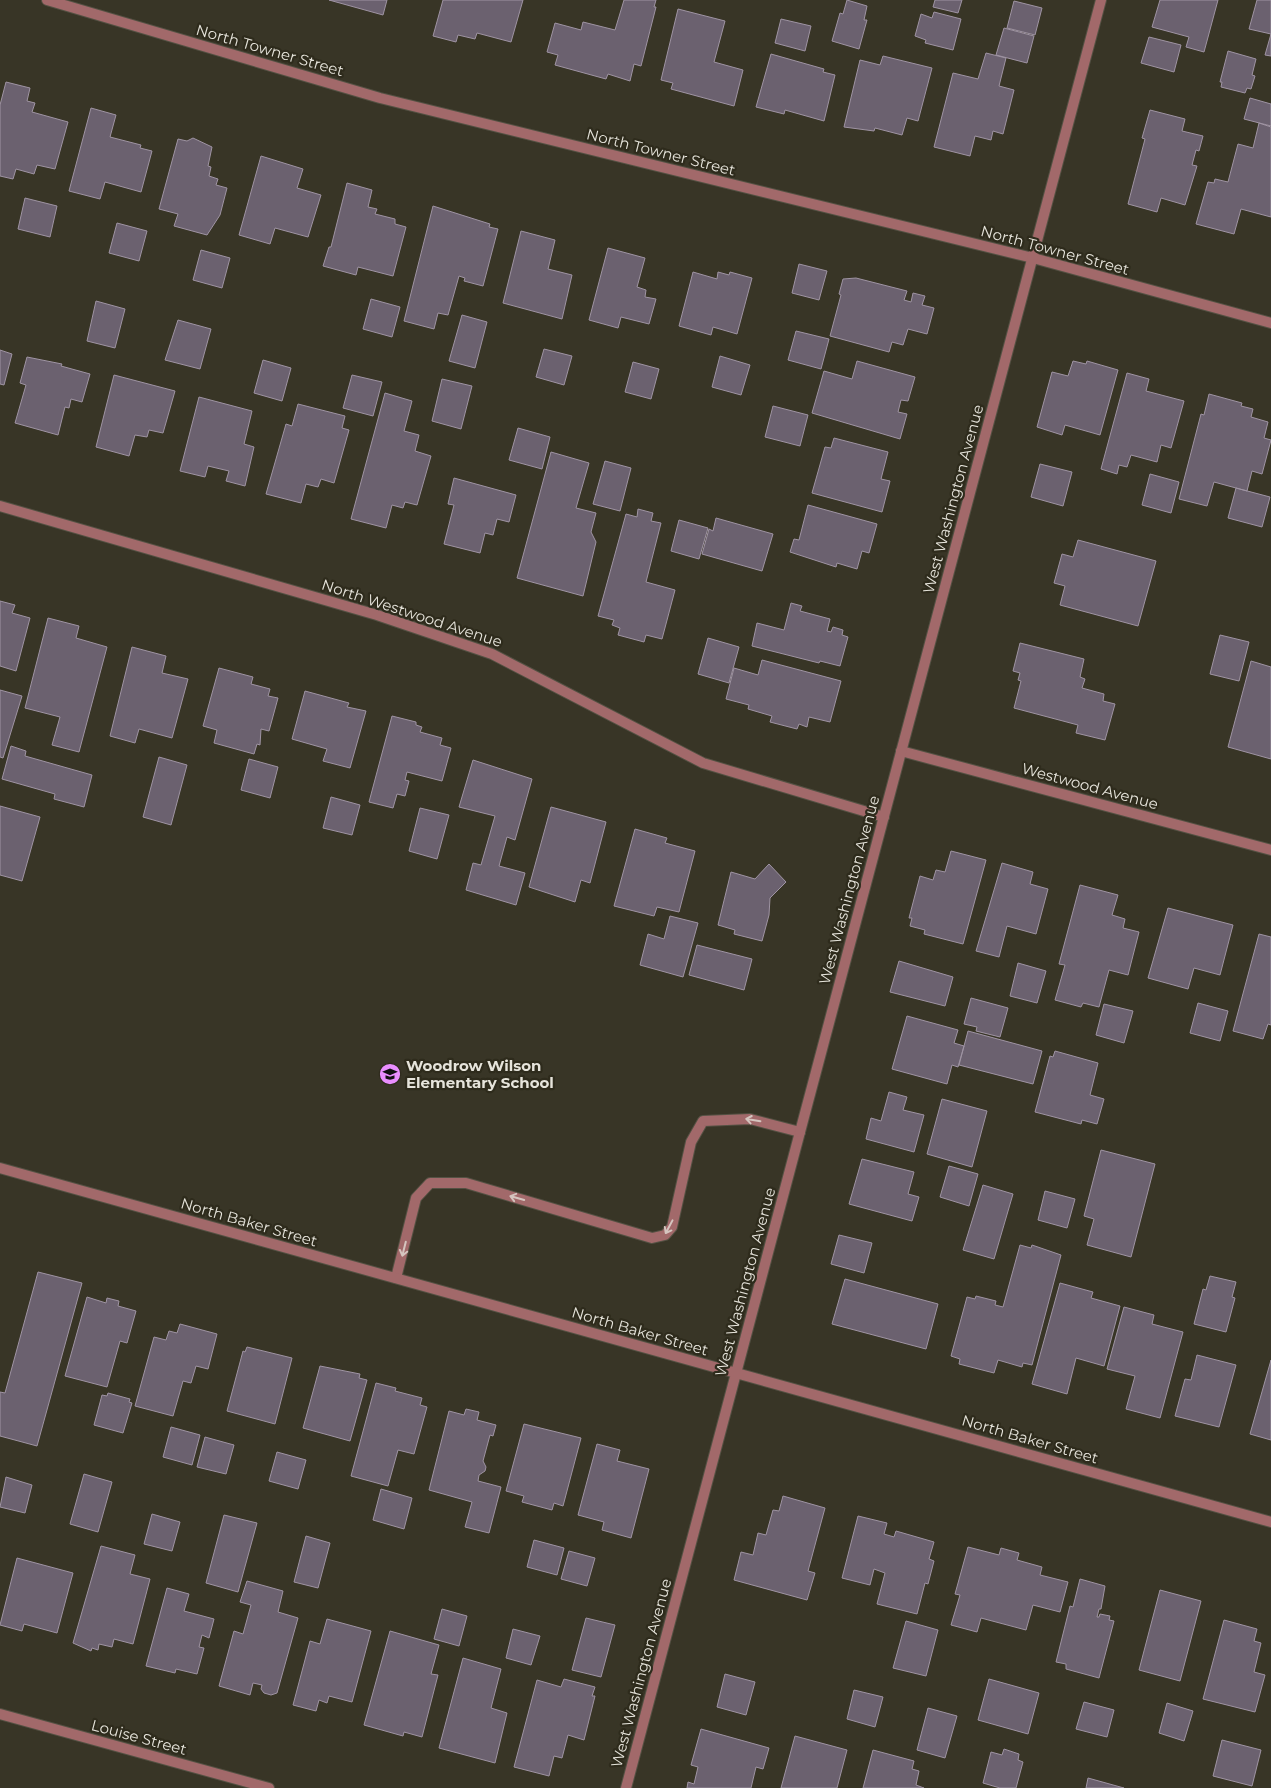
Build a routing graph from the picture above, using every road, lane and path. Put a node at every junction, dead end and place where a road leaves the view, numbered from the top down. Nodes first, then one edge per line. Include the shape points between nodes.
1 (47, 0) edge
2 (1101, 0) edge
3 (1033, 258) junction
4 (1271, 323) edge
5 (0, 506) edge
6 (901, 750) junction
7 (884, 817) junction
8 (1271, 850) edge
9 (800, 1132) junction
10 (0, 1168) edge
11 (396, 1278) junction
12 (736, 1373) junction
13 (1271, 1522) edge
14 (0, 1714) edge
15 (269, 1788) edge
16 (626, 1788) edge

1 - 3 street, North Towner Street via 380,98
2 - 3 street, West Washington Avenue
3 - 4 street, North Towner Street
3 - 6 street, West Washington Avenue
5 - 7 street, North Westwood Avenue via 377,615 492,654 703,763
6 - 7 street, West Washington Avenue
6 - 8 street, Westwood Avenue
7 - 9 street, West Washington Avenue
9 -> 11 street via 750,1119 703,1121 691,1142 672,1227 666,1235 652,1238 466,1183 430,1183 416,1198
9 - 12 street, West Washington Avenue
10 - 11 street, North Baker Street
11 - 12 street, North Baker Street
12 - 13 street, North Baker Street
12 - 16 street, West Washington Avenue
14 - 15 street, Louise Street

